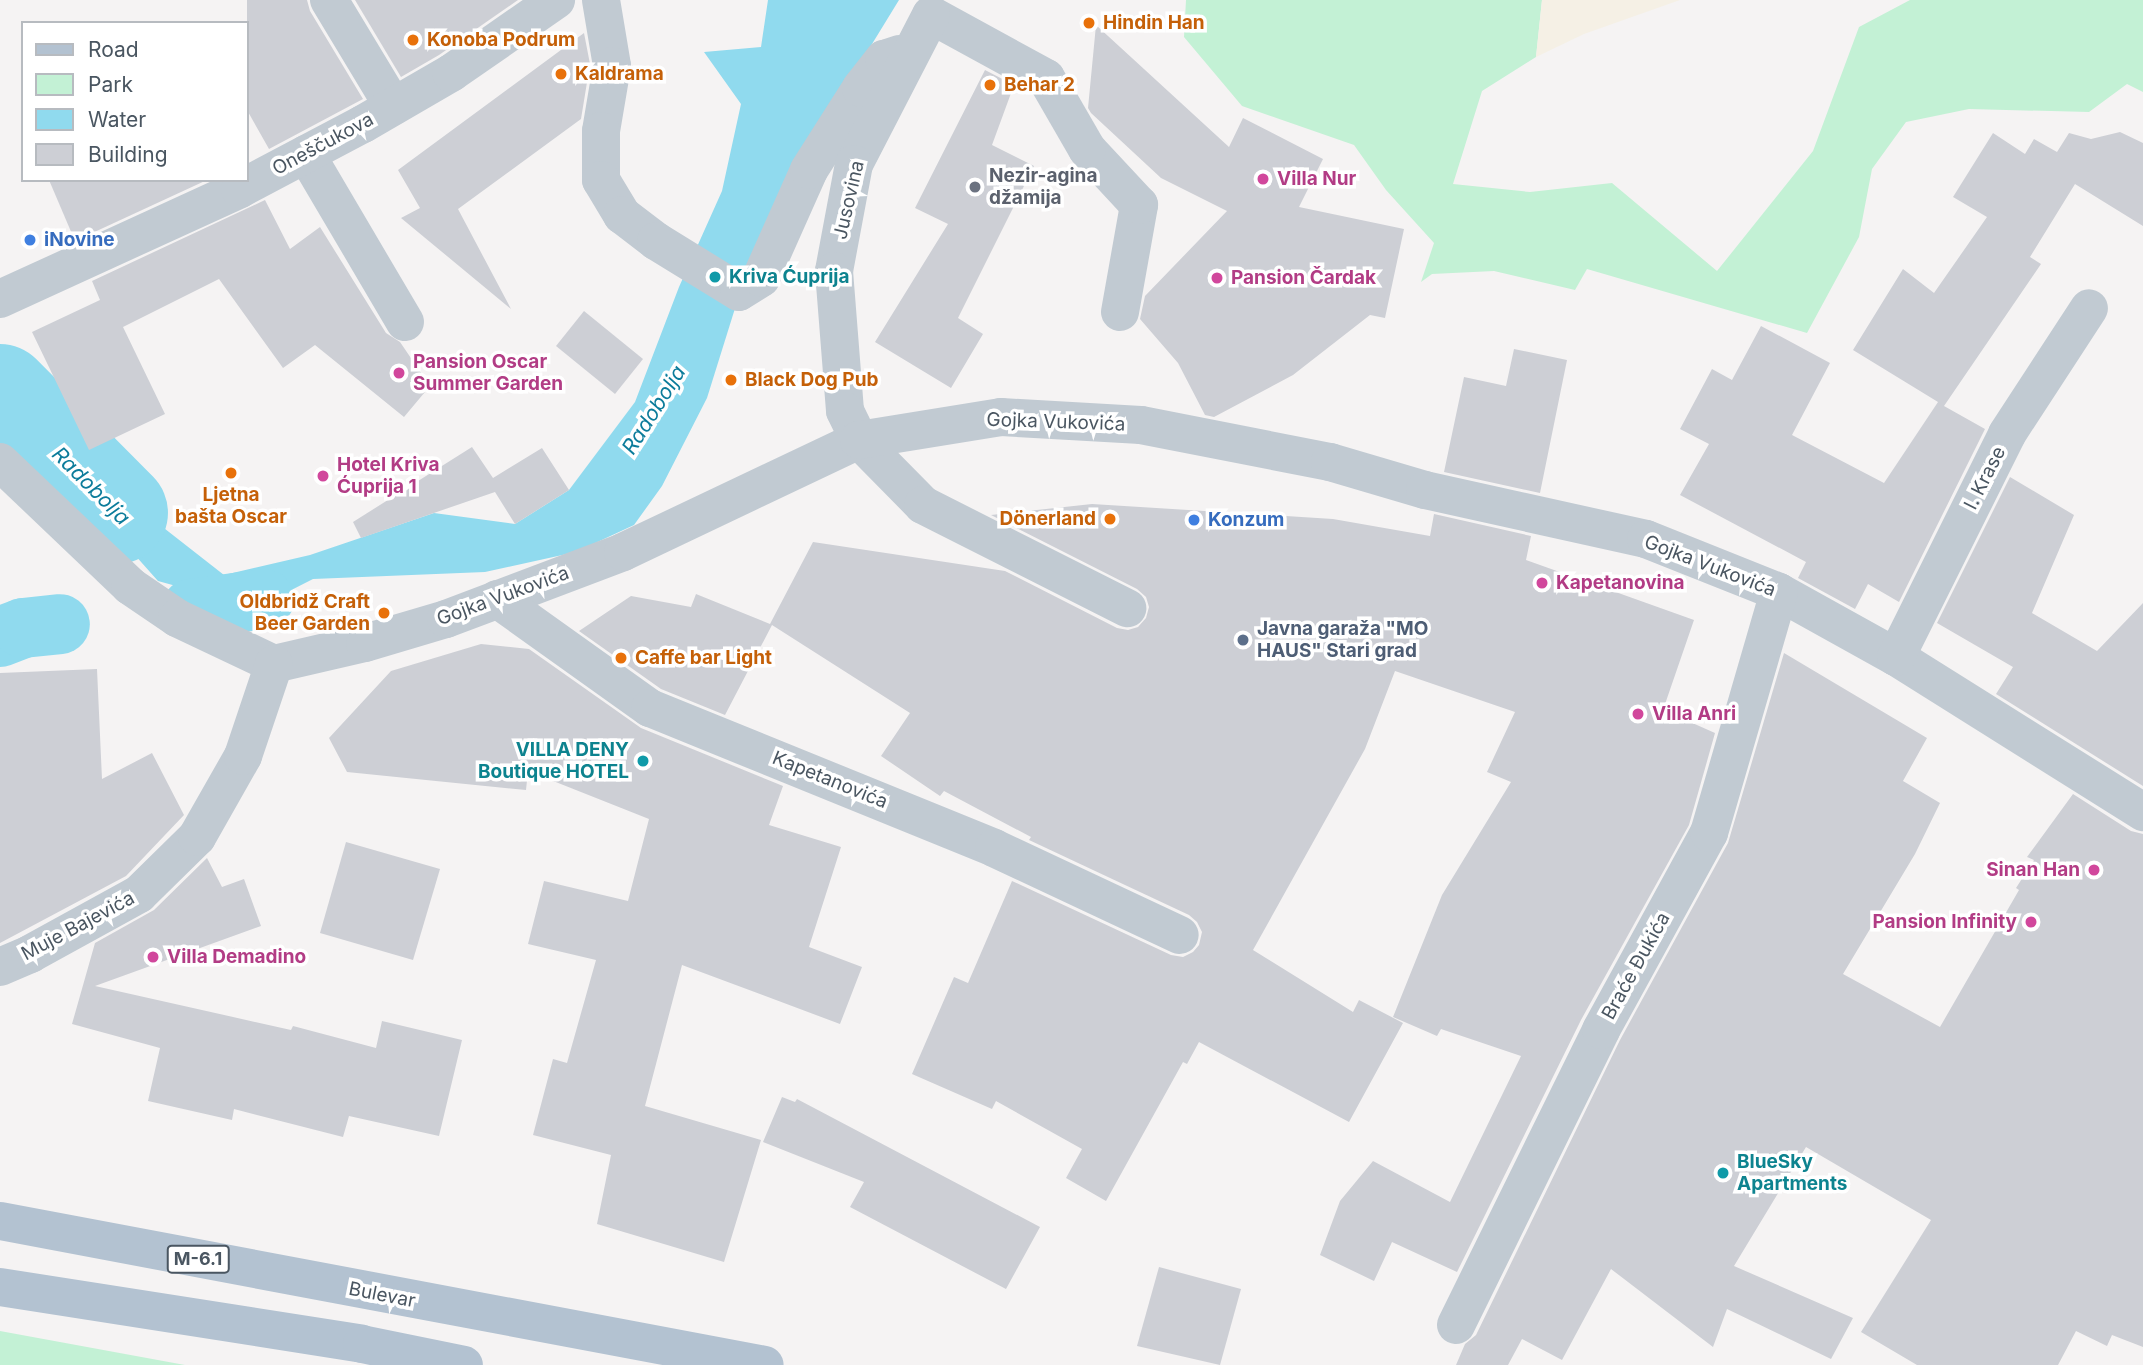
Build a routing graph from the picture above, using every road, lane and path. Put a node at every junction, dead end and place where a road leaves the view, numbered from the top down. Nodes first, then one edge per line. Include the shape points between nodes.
1 (328, 0) edge
2 (556, 0) edge
3 (601, 0) edge
4 (936, 7) edge
5 (914, 48) junction
6 (393, 106) junction
7 (306, 154) junction
8 (0, 299) edge
9 (2089, 308) dead end
10 (1120, 312) dead end
11 (405, 322) dead end
12 (859, 440) junction
13 (0, 462) edge
14 (1779, 593) junction
15 (497, 599) junction
16 (1127, 608) dead end
17 (1896, 657) junction
18 (274, 664) junction
19 (2143, 812) edge
20 (1180, 935) dead end
21 (0, 967) edge
22 (0, 1221) edge
23 (0, 1287) edge
24 (1456, 1325) dead end
25 (464, 1365) edge
26 (765, 1365) edge

1 - 6 street
2 - 6 street, Oneščukova via 451,73
3 - 5 street via 612,66 601,131 601,180 622,215 739,292 761,278 810,170 861,88 884,59
4 - 5 street, Jusovina
4 - 10 street, Jusovina via 1046,78 1087,149 1139,205
5 - 12 street, Jusovina via 854,164 834,271 845,411
6 - 7 street, Oneščukova
7 - 8 street, Oneščukova
7 - 11 street
9 - 17 street, I. Krase via 2007,435
12 - 14 street, Gojka Vukovića via 1001,417 1141,425 1330,463 1425,490 1646,539
12 - 15 street, Gojka Vukovića via 623,552
12 - 16 street via 923,505
13 - 18 street via 131,586 177,618
14 - 17 street, Gojka Vukovića
14 - 24 street, Braće Đukića via 1709,833 1601,1030
15 - 18 street, Gojka Vukovića via 365,643
15 - 20 street, Kapetanovića via 649,708 995,848
17 - 19 street, Gojka Vukovića
18 - 21 street, Muje Bajevića via 243,756 197,836 139,894
22 - 26 main road, Bulevar / M-6.1
23 - 25 main road via 362,1344

